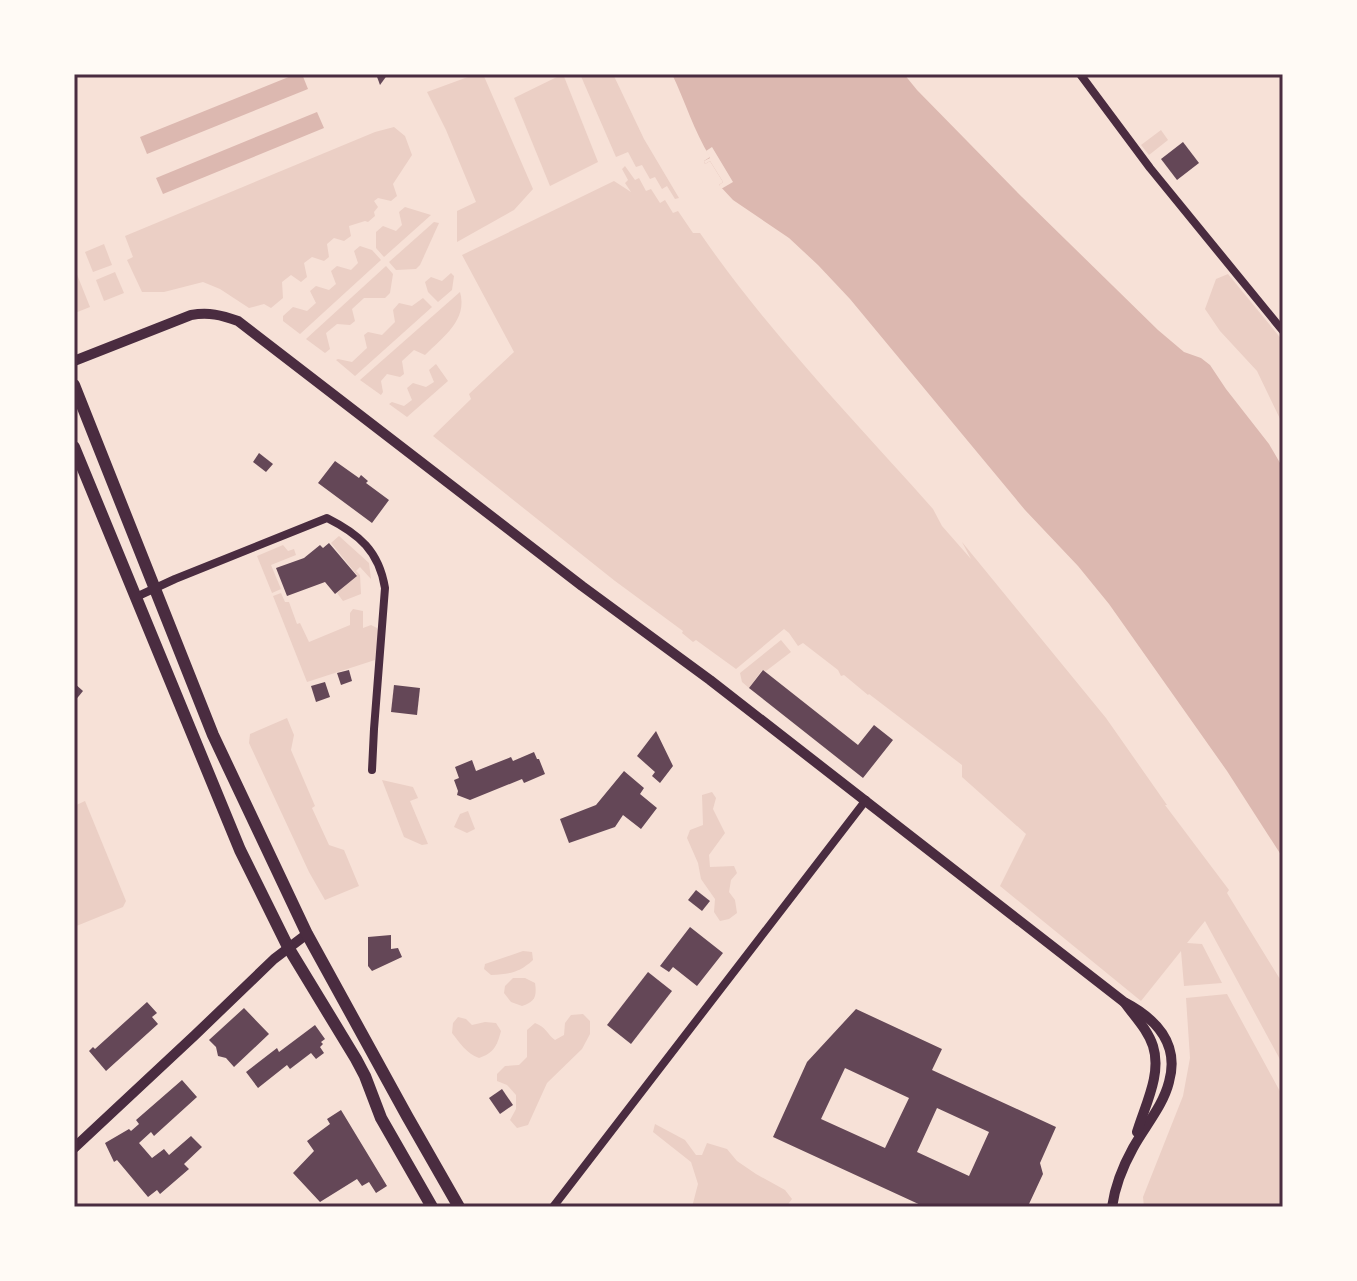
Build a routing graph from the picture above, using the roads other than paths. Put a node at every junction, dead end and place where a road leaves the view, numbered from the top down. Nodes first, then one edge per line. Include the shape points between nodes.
1 (1080, 74) edge
2 (1283, 331) edge
3 (74, 361) edge
4 (74, 385) edge
5 (74, 447) edge
6 (155, 589) junction
7 (136, 597) junction
8 (372, 770) dead end
9 (866, 800) junction
10 (307, 934) junction
11 (288, 947) junction
12 (74, 1148) edge
13 (432, 1207) edge
14 (459, 1207) edge
15 (553, 1207) edge
16 (1112, 1207) edge

1 - 2 street
3 - 9 street via 191,315 206,312 238,321
4 - 6 main road
5 - 7 main road
6 - 7 street
6 - 8 street via 327,518 349,529 375,557 385,588
6 - 10 main road via 213,735
7 - 11 main road via 235,836
9 - 15 street
9 - 16 street via 1124,1002 1146,1031 1157,1065 1155,1079
10 - 11 street
10 - 14 main road
11 - 12 street
11 - 13 main road via 356,1059 381,1118

